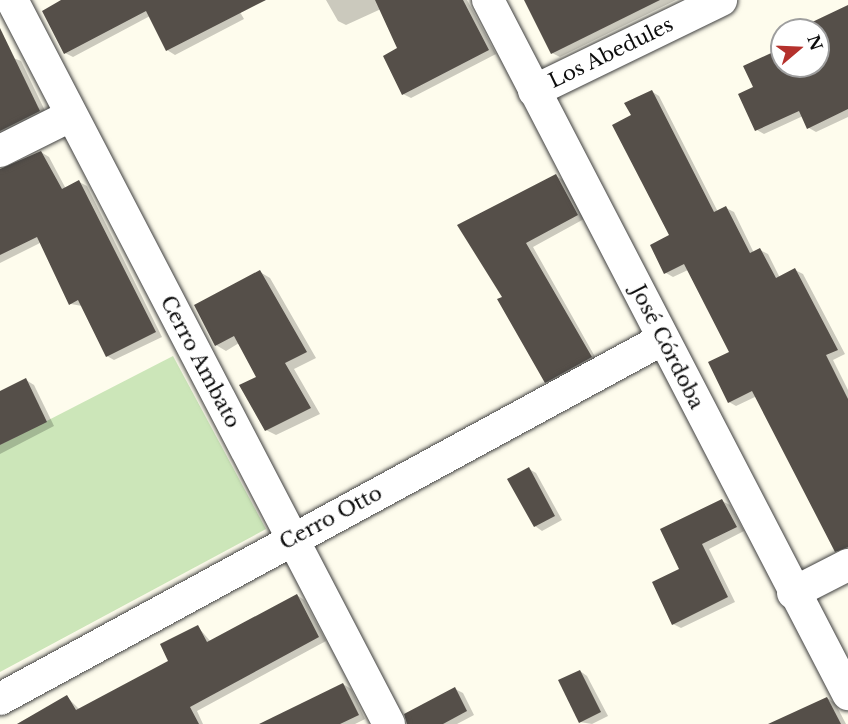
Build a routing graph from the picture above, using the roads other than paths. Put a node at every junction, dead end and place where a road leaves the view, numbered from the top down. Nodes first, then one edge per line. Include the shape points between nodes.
1 (12, 0) edge
2 (488, 0) edge
3 (721, 0) edge
4 (534, 91) junction
5 (70, 116) junction
6 (0, 151) edge
7 (663, 339) junction
8 (293, 539) junction
9 (848, 565) edge
10 (793, 593) junction
11 (848, 694) edge
12 (0, 699) edge
13 (388, 724) edge

1 - 5 street, Cerro Ambato
2 - 4 street, José Córdoba
3 - 4 street, Los Abedules
4 - 7 street, José Córdoba
5 - 6 street
5 - 8 street, Cerro Ambato
7 - 8 street, Cerro Otto
7 - 10 street, José Córdoba
8 - 12 street, Cerro Otto
8 - 13 street, Cerro Ambato
9 - 10 street
10 - 11 street, José Córdoba

